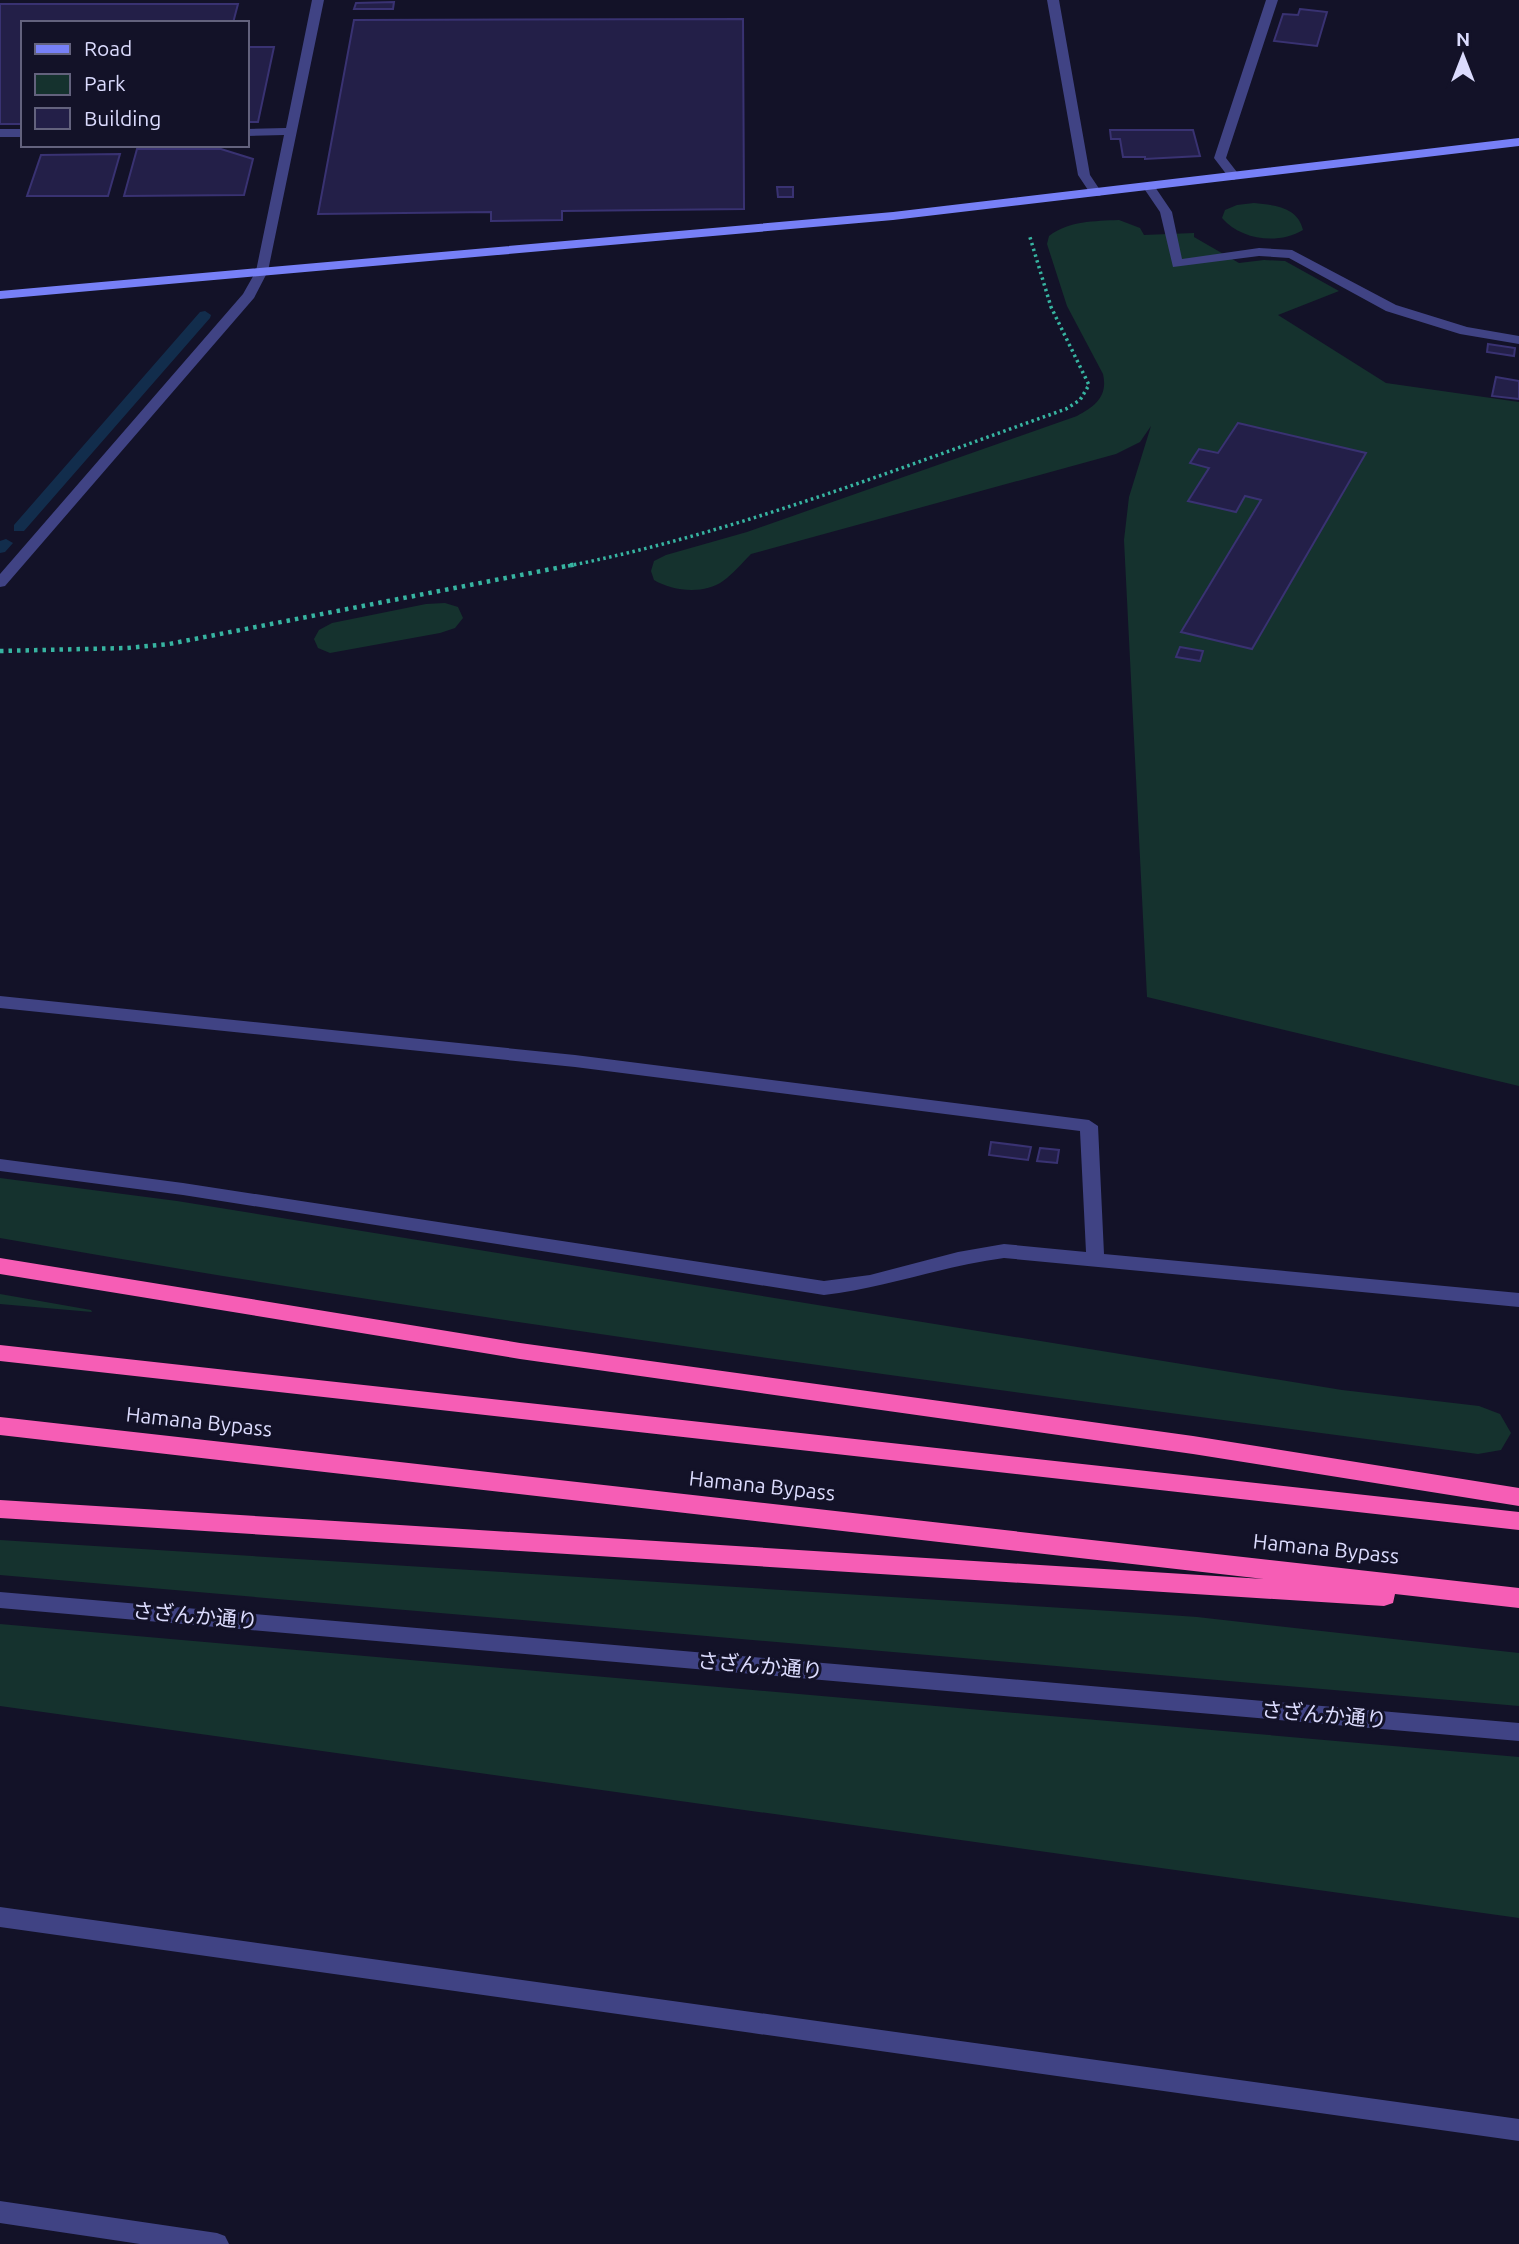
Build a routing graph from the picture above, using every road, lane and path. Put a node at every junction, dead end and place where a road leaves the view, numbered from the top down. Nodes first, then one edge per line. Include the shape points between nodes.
1 (318, 0) edge
2 (1053, 0) edge
3 (1272, 0) edge
4 (291, 131) junction
5 (248, 132) edge
6 (0, 133) edge
7 (21, 133) edge
8 (1519, 142) edge
9 (1234, 176) junction
10 (1149, 187) junction
11 (1096, 193) junction
12 (1012, 203) junction
13 (262, 271) junction
14 (0, 295) edge
15 (1519, 340) edge
16 (0, 583) edge
17 (0, 650) edge
18 (0, 1002) edge
19 (0, 1166) edge
20 (1095, 1259) junction
21 (0, 1266) edge
22 (1519, 1300) edge
23 (0, 1353) edge
24 (0, 1426) edge
25 (1519, 1497) edge
26 (0, 1509) edge
27 (1519, 1521) edge
28 (1519, 1598) edge
29 (0, 1600) edge
30 (1519, 1604) edge
31 (1519, 1732) edge
32 (0, 1917) edge
33 (1519, 2130) edge
34 (0, 2212) edge
35 (217, 2244) edge

1 - 4 street
2 - 11 street via 1084,174
3 - 9 street via 1220,158
4 - 5 street
4 - 13 street
6 - 7 street
8 - 9 street
9 - 10 street
10 - 11 street
10 - 15 street via 1166,212 1177,264 1259,252 1292,254 1391,308 1465,331
11 - 12 street
12 - 13 street
12 - 17 path via 1028,231 1051,307 1089,385 1079,402 1066,409 739,524 629,554 179,642 127,648
13 - 14 street
13 - 16 street via 249,295
18 - 20 street via 575,1061 1089,1126
19 - 20 street via 183,1189 824,1289 854,1286 972,1254 1004,1251
20 - 22 street
21 - 25 highway via 520,1351 1193,1445
23 - 27 highway
24 - 28 highway, Hamana Bypass
26 - 30 highway
29 - 31 street, さざんか通り
32 - 33 street
34 - 35 street

